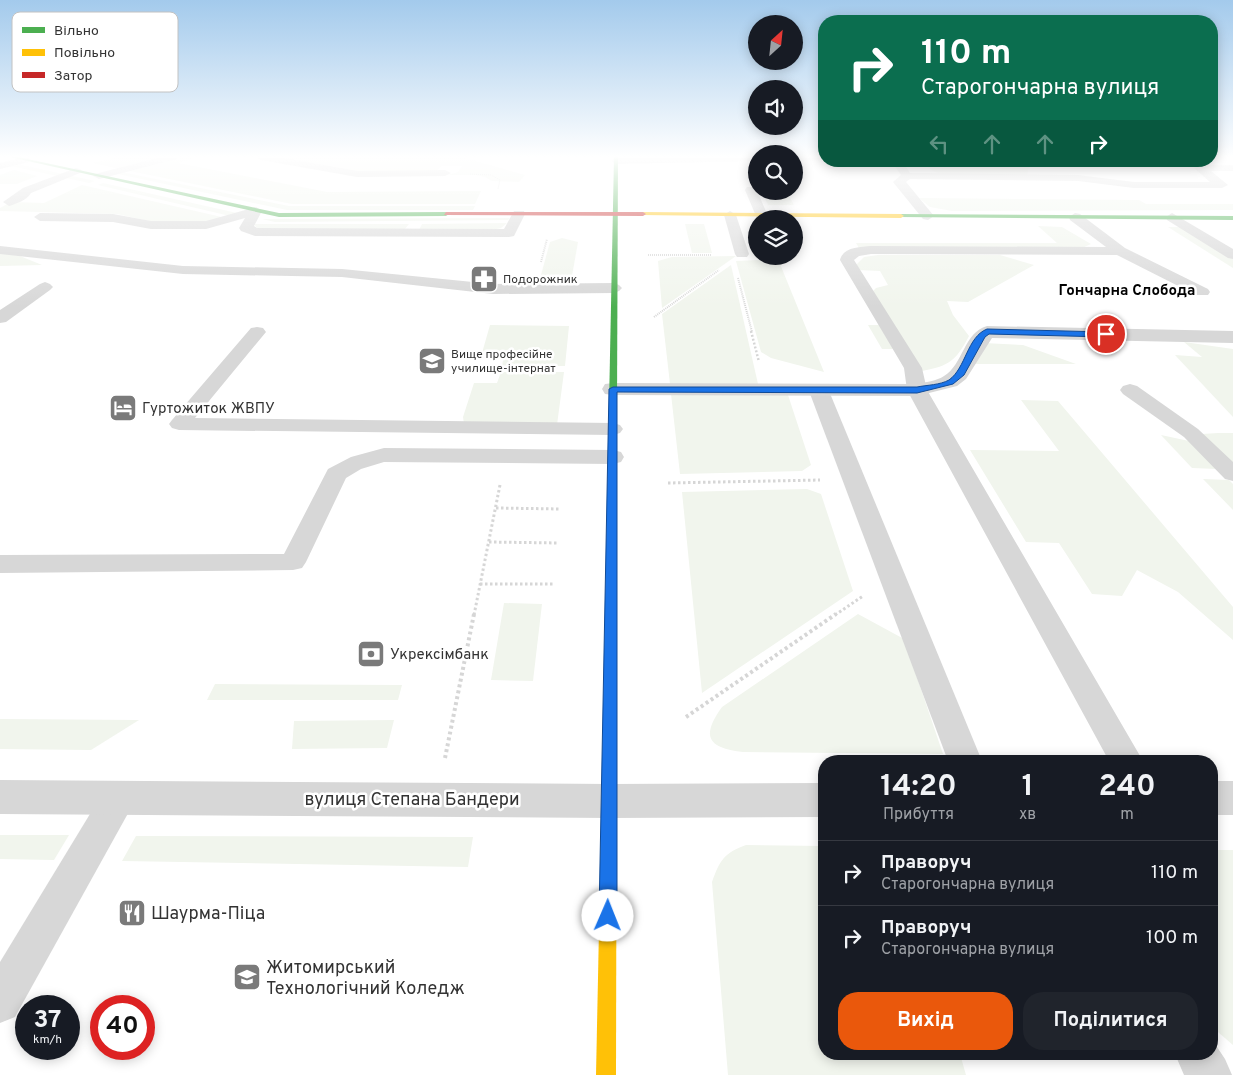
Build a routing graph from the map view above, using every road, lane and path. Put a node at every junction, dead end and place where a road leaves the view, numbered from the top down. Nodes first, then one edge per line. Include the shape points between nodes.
1 (239, 207) edge
2 (616, 207) edge
3 (920, 207) edge
4 (256, 211) junction
5 (519, 214) junction
6 (616, 215) junction
7 (730, 215) junction
8 (40, 216) dead end
9 (748, 216) edge
10 (803, 216) edge
11 (928, 216) junction
12 (1075, 217) junction
13 (1172, 217) junction
14 (1233, 218) edge
15 (547, 238) dead end
16 (0, 250) edge
17 (1120, 251) junction
18 (648, 255) dead end
19 (1233, 255) edge
20 (738, 258) junction
21 (45, 287) dead end
22 (614, 288) junction
23 (534, 289) junction
24 (1202, 292) dead end
25 (654, 317) dead end
26 (0, 318) edge
27 (257, 332) dead end
28 (1233, 337) edge
29 (613, 389) junction
30 (766, 390) junction
31 (917, 390) junction
32 (1130, 390) dead end
33 (819, 391) junction
34 (613, 429) junction
35 (612, 458) junction
36 (1233, 474) edge
37 (501, 480) dead end
38 (854, 480) junction
39 (668, 483) dead end
40 (496, 508) junction
41 (561, 509) dead end
42 (489, 542) junction
43 (558, 543) dead end
44 (0, 564) edge
45 (893, 576) junction
46 (480, 584) junction
47 (555, 584) dead end
48 (686, 717) dead end
49 (963, 755) edge
50 (1123, 755) edge
51 (445, 758) dead end
52 (0, 797) edge
53 (119, 797) junction
54 (1218, 798) edge
55 (1233, 798) edge
56 (818, 800) edge
57 (610, 801) junction
58 (0, 1002) edge
59 (1201, 1060) edge
60 (606, 1075) edge
61 (1209, 1075) edge

1 - 4 street
2 - 6 street
3 - 11 lane
4 - 5 street via 279,215
4 - 5 lane via 246,228 255,232 508,233
4 - 8 lane via 206,226
5 - 6 street
6 - 7 street
6 - 22 street
7 - 9 street
7 - 20 lane
10 - 11 street
11 - 12 street
12 - 13 street
12 - 17 lane
13 - 14 street
13 - 19 lane
15 - 23 path
16 - 23 lane via 184,270 342,273 493,289
17 - 24 lane
17 - 31 lane via 870,250 850,254 847,260 913,368
18 - 20 path
20 - 25 path
20 - 30 path
21 - 26 lane
22 - 23 lane
22 - 29 street
27 - 34 lane via 179,424
28 - 31 street via 987,332 959,375 950,382
29 - 30 street
29 - 34 street
30 - 33 street
31 - 33 street
31 - 50 lane
32 - 36 lane via 1190,434
33 - 38 lane
34 - 35 street
35 - 44 lane via 384,455 364,459 336,474 293,562
35 - 57 street
37 - 40 path
38 - 39 path
38 - 45 lane
40 - 41 path
40 - 42 path
42 - 43 path
42 - 46 path
45 - 48 path
45 - 49 lane
46 - 47 path
46 - 51 path
52 - 53 street, вулиця Степана Бандери
53 - 57 street, вулиця Степана Бандери
53 - 58 lane
54 - 55 street
56 - 57 street, вулиця Степана Бандери
57 - 60 street
59 - 61 lane

